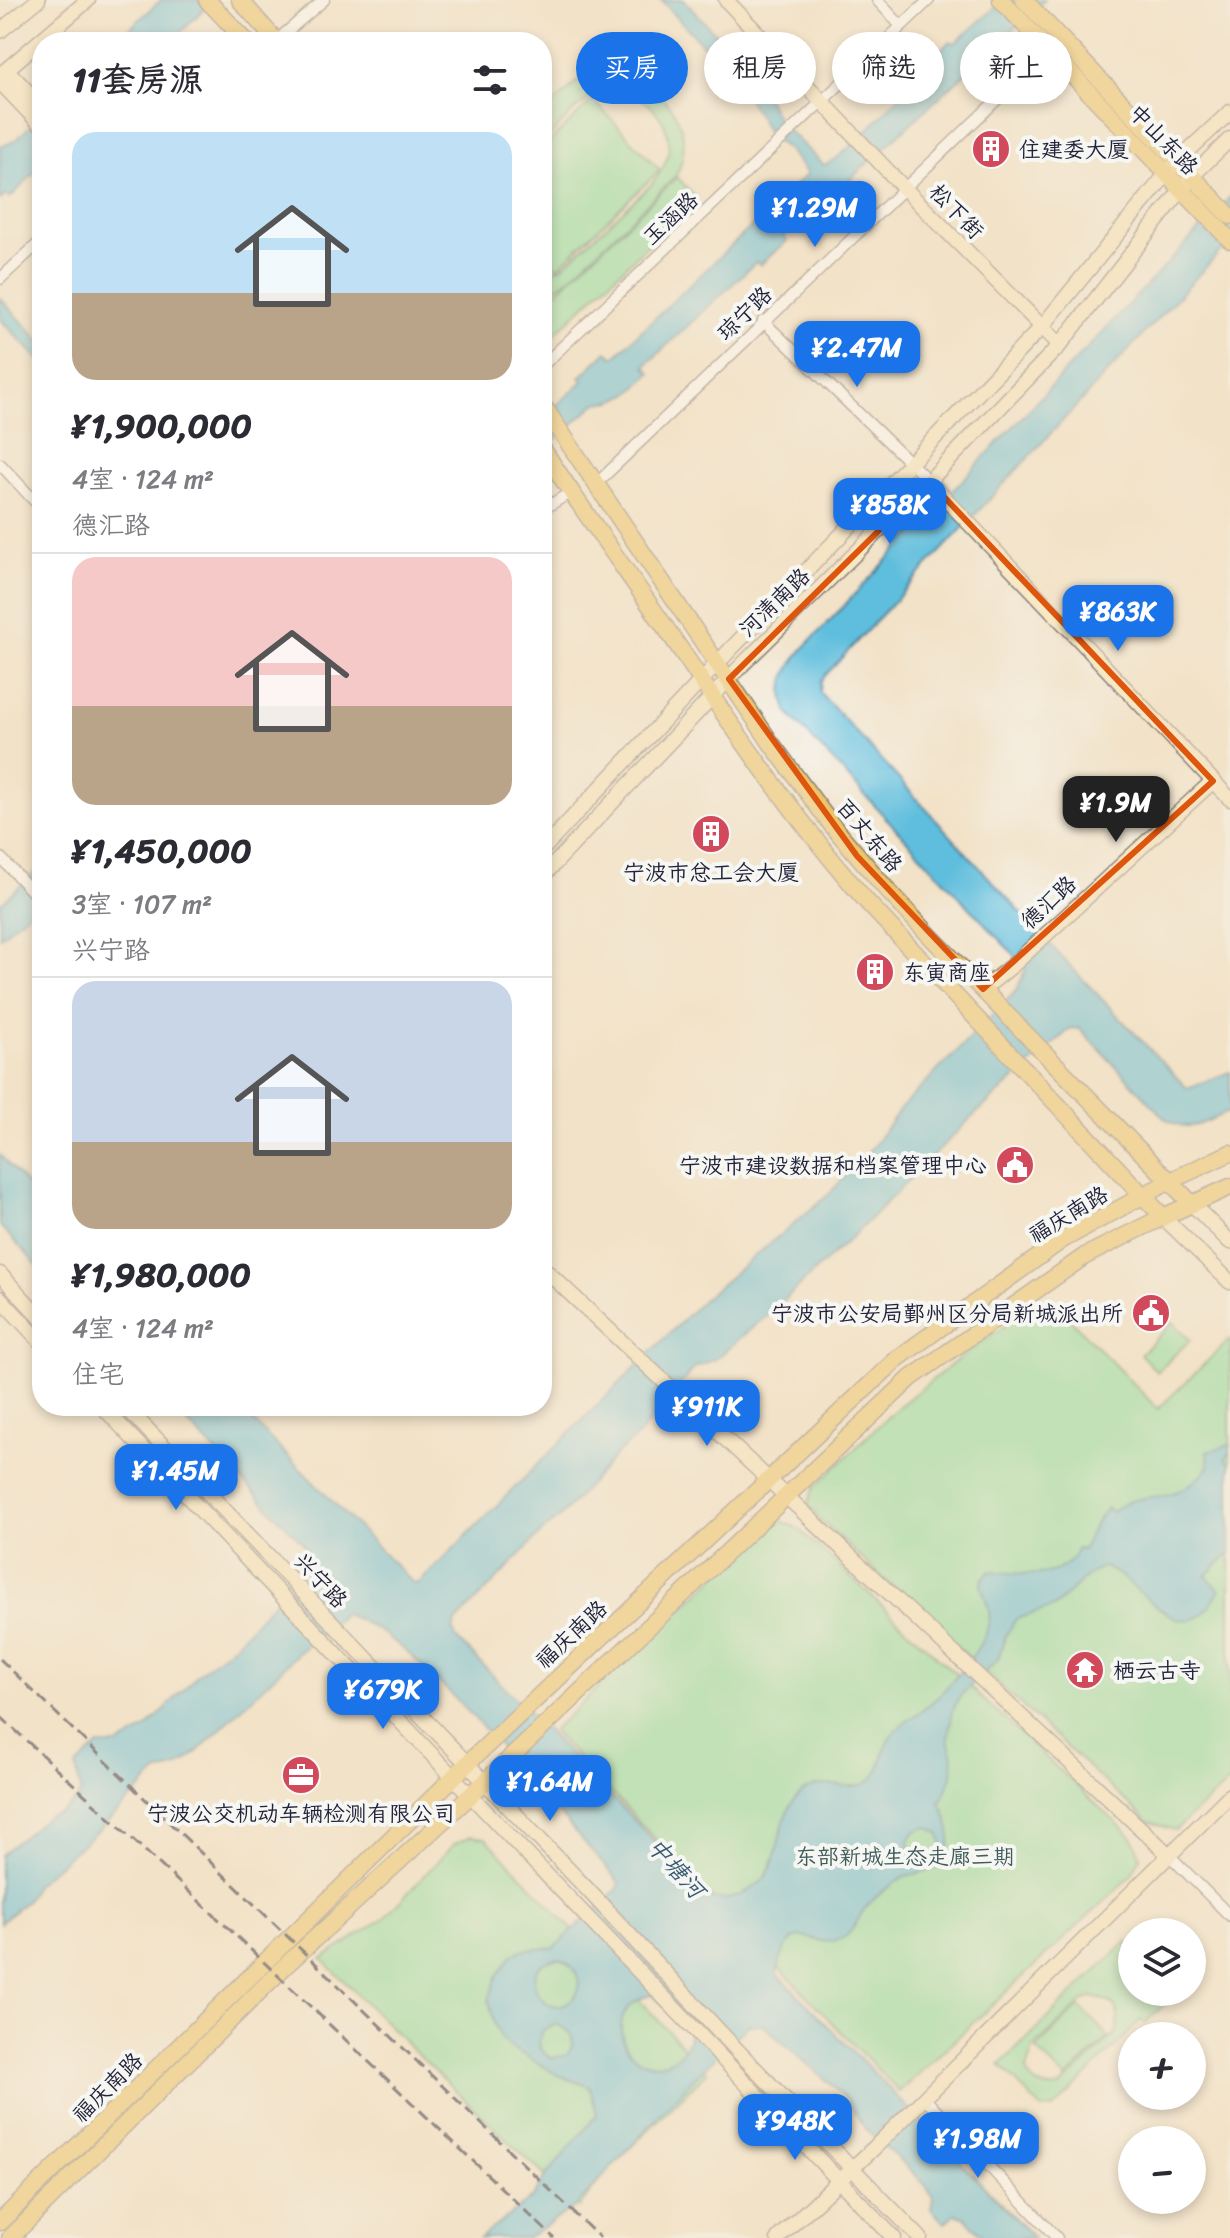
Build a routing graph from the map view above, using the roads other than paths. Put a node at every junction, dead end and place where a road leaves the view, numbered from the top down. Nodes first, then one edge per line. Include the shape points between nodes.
1 (38, 0) edge
2 (88, 0) edge
3 (207, 0) edge
4 (240, 0) edge
5 (324, 0) edge
6 (726, 0) edge
7 (877, 0) edge
8 (929, 0) edge
9 (1001, 0) edge
10 (1024, 0) edge
11 (901, 26) junction
12 (0, 31) edge
13 (52, 32) edge
14 (237, 32) edge
15 (268, 32) edge
16 (288, 32) edge
17 (1039, 32) edge
18 (1045, 32) edge
19 (32, 49) edge
20 (1072, 64) edge
21 (2, 76) edge
22 (32, 99) edge
23 (823, 101) junction
24 (992, 104) edge
25 (1230, 112) edge
26 (32, 114) edge
27 (1230, 139) edge
28 (1173, 168) junction
29 (1187, 183) junction
30 (904, 188) junction
31 (1230, 216) edge
32 (1230, 240) edge
33 (32, 249) edge
34 (0, 279) edge
35 (763, 321) junction
36 (1041, 328) junction
37 (1060, 345) junction
38 (552, 357) edge
39 (552, 419) edge
40 (552, 463) edge
41 (0, 464) edge
42 (911, 465) junction
43 (929, 481) junction
44 (595, 485) junction
45 (571, 492) junction
46 (32, 498) edge
47 (552, 504) edge
48 (717, 663) junction
49 (729, 679) junction
50 (701, 681) junction
51 (712, 697) junction
52 (1213, 781) junction
53 (1230, 799) edge
54 (552, 839) edge
55 (0, 857) edge
56 (552, 866) edge
57 (32, 891) edge
58 (983, 989) junction
59 (1230, 1153) edge
60 (1170, 1181) junction
61 (1230, 1187) edge
62 (1143, 1196) junction
63 (1191, 1203) junction
64 (1163, 1217) junction
65 (1230, 1242) edge
66 (0, 1274) edge
67 (552, 1276) edge
68 (1230, 1282) edge
69 (0, 1298) edge
70 (32, 1308) edge
71 (32, 1332) edge
72 (111, 1416) edge
73 (135, 1416) edge
74 (766, 1480) junction
75 (786, 1497) junction
76 (467, 1764) junction
77 (453, 1777) junction
78 (485, 1782) junction
79 (1230, 1795) edge
80 (471, 1796) junction
81 (1169, 1855) junction
82 (1230, 1916) edge
83 (923, 2100) junction
84 (852, 2169) junction
85 (839, 2181) junction
86 (0, 2222) edge
87 (10, 2238) edge
88 (778, 2238) edge
89 (894, 2238) edge
90 (920, 2238) edge
91 (1057, 2238) edge

1 - 12 main road
2 - 13 main road
3 - 14 main road
4 - 15 main road
5 - 16 street
6 - 23 main road, 松下街
7 - 11 street
8 - 11 street, 玉涵路
9 - 17 main road, 中山东路
10 - 18 main road, 中山东路
11 - 23 street, 玉涵路
19 - 21 main road
20 - 28 main road, 中山东路
21 - 22 main road
21 - 26 main road
23 - 30 main road, 松下街
23 - 38 street, 玉涵路
24 - 30 street, 琼宁路
25 - 28 main road, 河清南路
27 - 29 main road, 河清南路
28 - 29 main road, 中山东路
28 - 36 main road, 河清南路
29 - 31 main road, 中山东路
29 - 32 main road, 中山东路
29 - 37 main road, 河清南路
30 - 35 street, 琼宁路
30 - 36 main road, 松下街
33 - 34 street
35 - 42 street
35 - 44 street, 琼宁路
36 - 37 main road, 松下街
36 - 42 main road, 河清南路
37 - 43 main road, 河清南路
39 - 44 main road, 百丈东路
40 - 45 main road, 百丈东路
41 - 46 street
42 - 43 street
42 - 48 main road, 河清南路
43 - 49 main road, 河清南路
43 - 52 main road
44 - 48 main road, 百丈东路
45 - 47 street
45 - 50 main road, 百丈东路
48 - 49 main road, 百丈东路
48 - 50 main road, 河清南路
49 - 51 main road, 河清南路
49 - 58 main road, 百丈东路 via 857,856
50 - 51 main road, 百丈东路
50 - 54 main road, 河清南路
51 - 56 main road, 河清南路
51 - 62 main road, 百丈东路 via 831,861
52 - 53 main road
52 - 58 main road, 德汇路
55 - 57 street
58 - 60 main road, 百丈东路
59 - 60 main road, 福庆南路
60 - 62 main road, 福庆南路
60 - 63 main road, 百丈东路
61 - 63 main road, 福庆南路
62 - 64 main road, 百丈东路
62 - 74 main road, 福庆南路 via 1062,1240 897,1359
63 - 64 main road, 福庆南路
63 - 65 main road, 百丈东路
64 - 68 main road, 百丈东路
64 - 75 main road, 福庆南路 via 1085,1256 911,1378
66 - 70 main road
67 - 74 main road
69 - 71 main road
72 - 77 main road
73 - 76 main road, 兴宁路
74 - 75 main road
74 - 76 main road, 福庆南路
75 - 78 main road, 福庆南路
75 - 81 main road
76 - 77 main road, 福庆南路
76 - 78 main road, 兴宁路
77 - 80 main road
77 - 86 main road, 福庆南路
78 - 80 main road, 福庆南路
78 - 84 main road, 兴宁路
79 - 81 main road
80 - 85 main road
80 - 87 main road, 福庆南路 via 284,1967
81 - 82 street
81 - 83 main road
83 - 84 main road
83 - 91 street
84 - 85 main road
84 - 90 main road, 兴宁路
85 - 88 main road
85 - 89 main road

